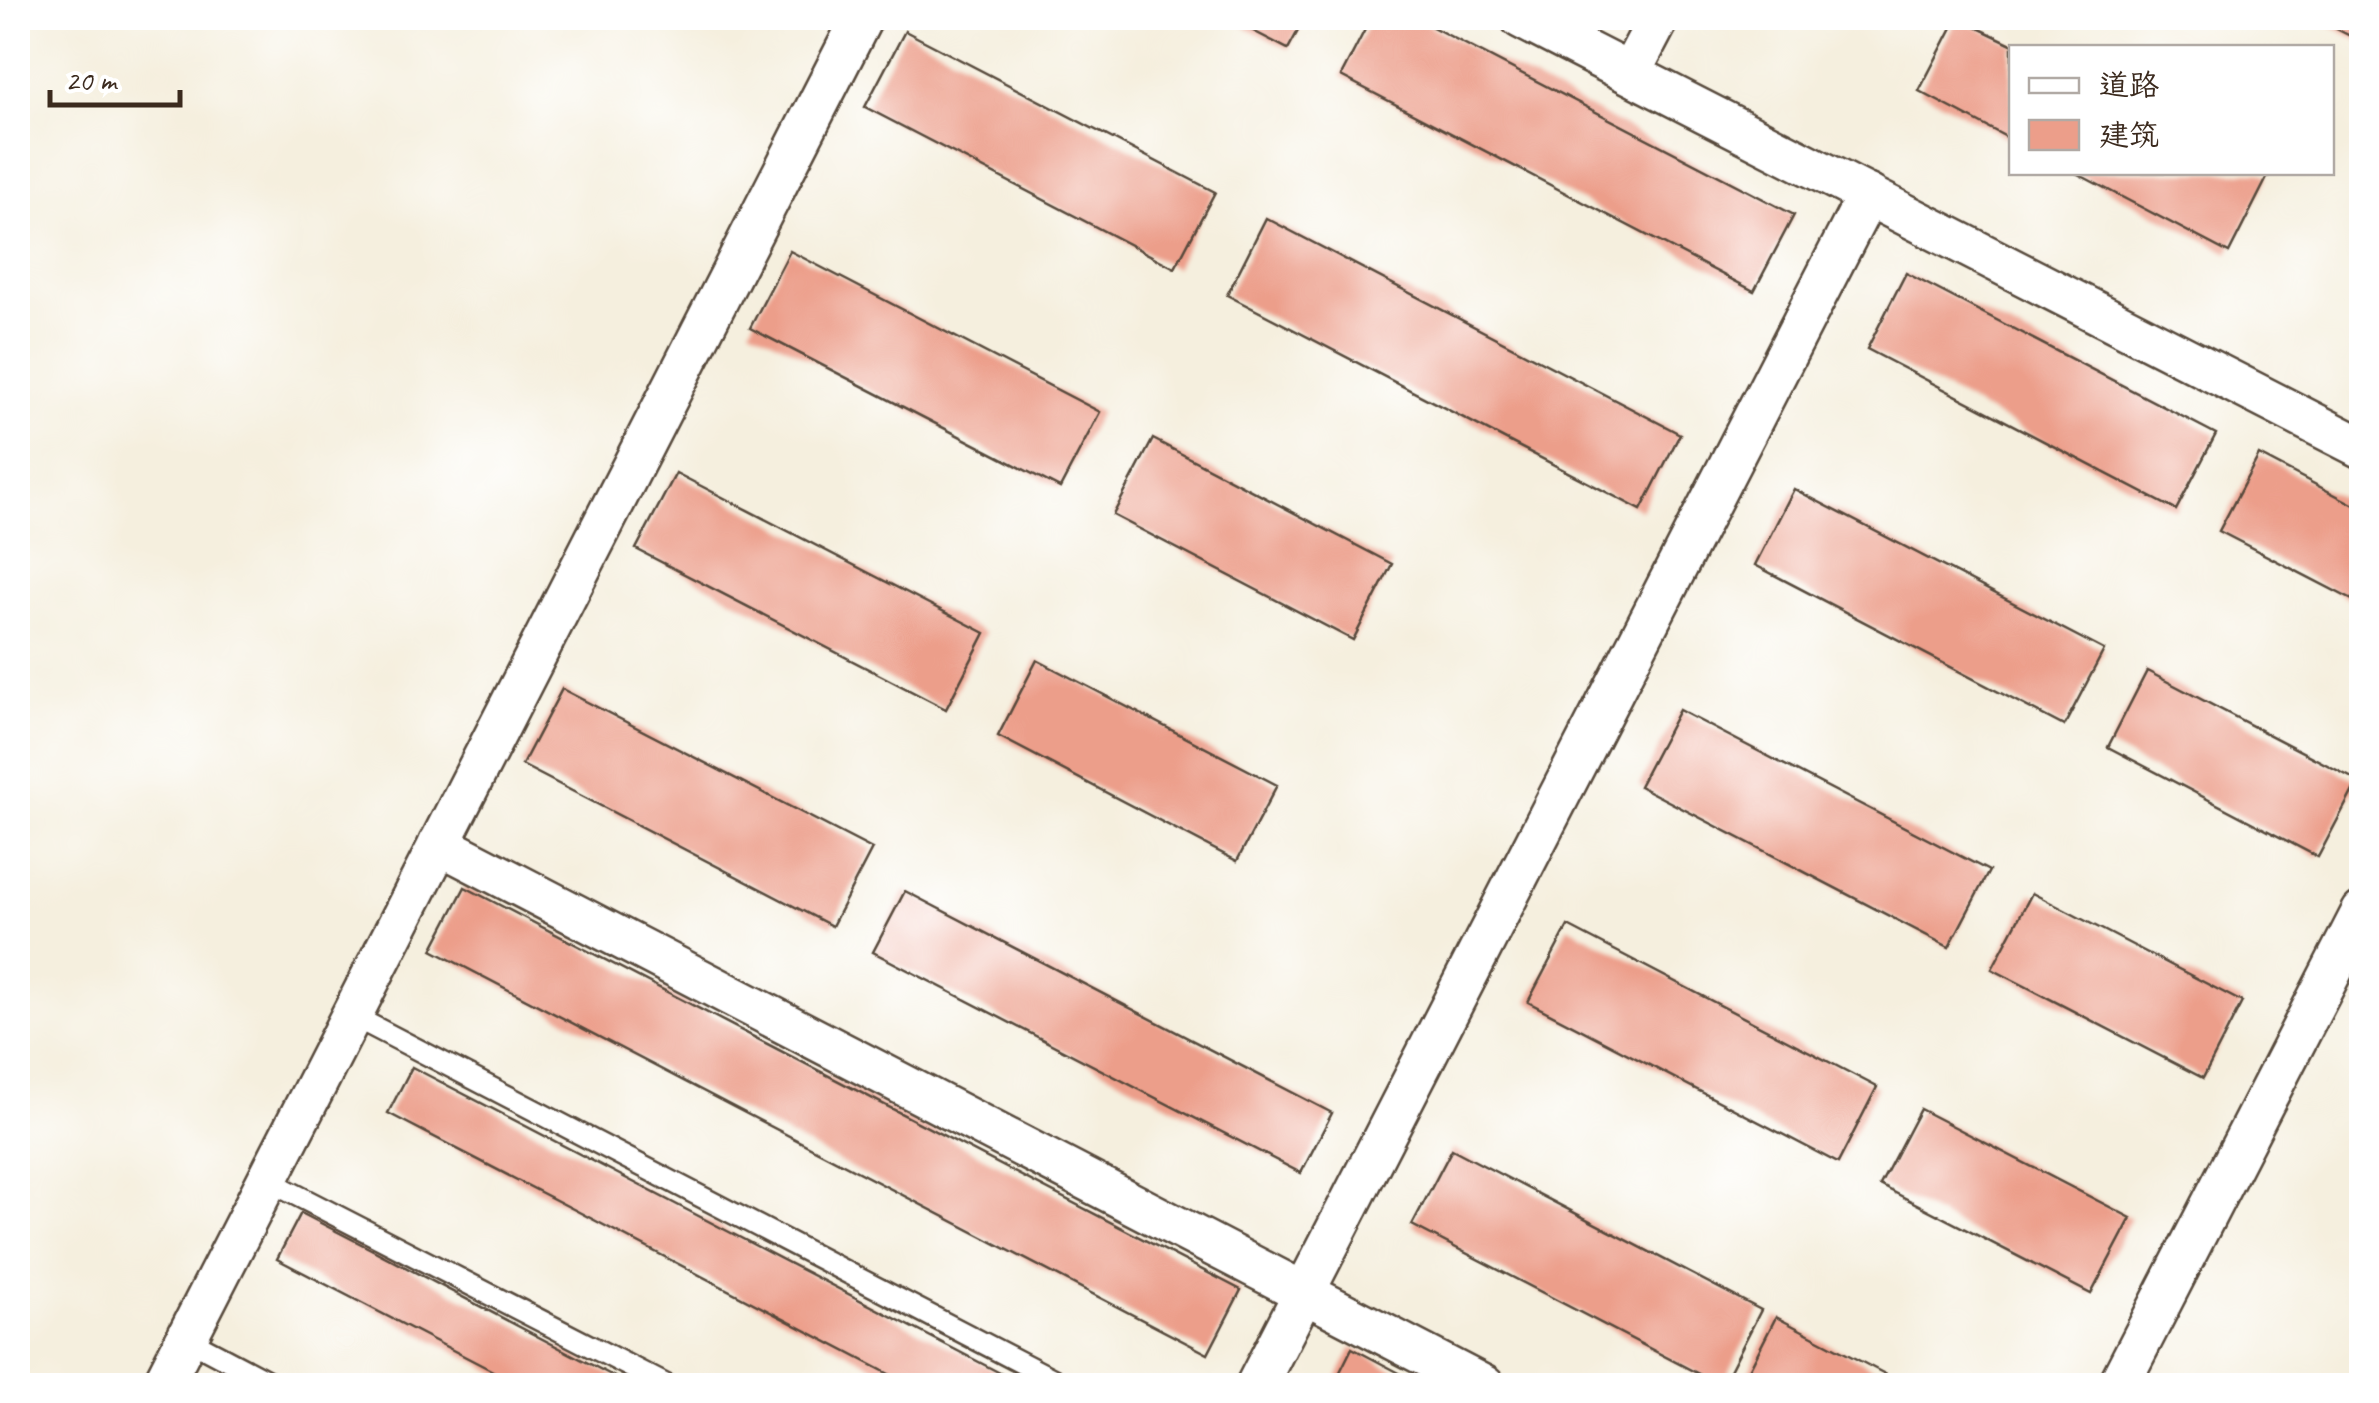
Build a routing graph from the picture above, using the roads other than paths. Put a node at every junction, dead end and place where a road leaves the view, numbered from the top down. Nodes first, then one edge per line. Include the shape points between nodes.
1 (862, 18) edge
2 (1521, 18) edge
3 (1658, 18) edge
4 (1630, 73) junction
5 (1868, 195) junction
6 (2362, 448) edge
7 (439, 844) junction
8 (2362, 912) edge
9 (351, 1016) junction
10 (268, 1180) junction
11 (1304, 1292) junction
12 (186, 1338) junction
13 (162, 1386) edge
14 (277, 1386) edge
15 (668, 1386) edge
16 (1066, 1386) edge
17 (1256, 1386) edge
18 (1484, 1386) edge
19 (2118, 1386) edge

1 - 7 street
2 - 4 street
3 - 4 street
4 - 5 street
5 - 6 street
5 - 11 street
7 - 9 street
7 - 11 street
8 - 19 street
9 - 10 street
9 - 16 lane
10 - 12 street
10 - 15 lane
11 - 17 street
11 - 18 street
12 - 13 street
12 - 14 lane

